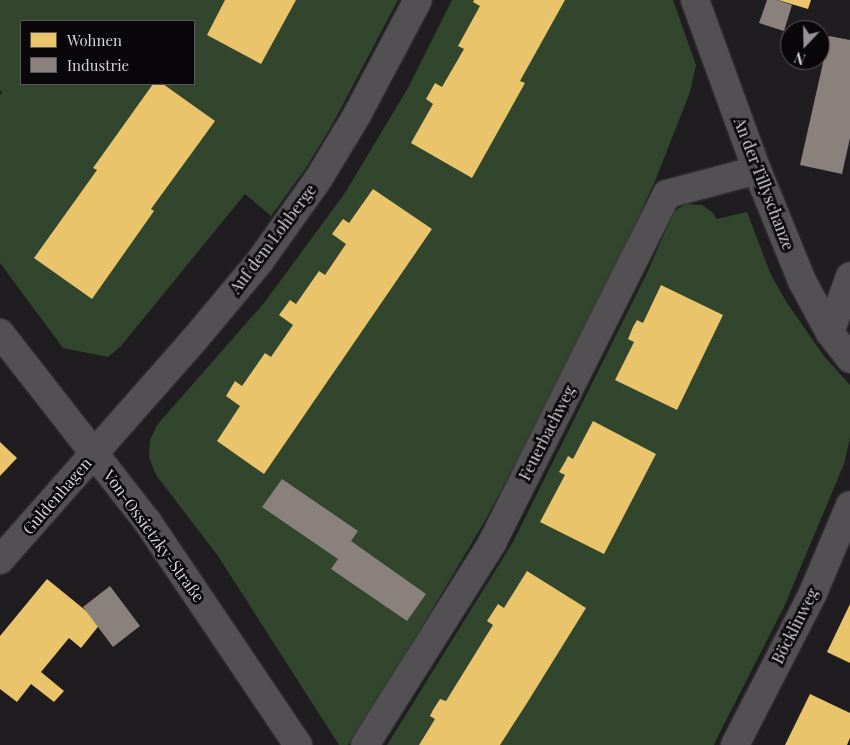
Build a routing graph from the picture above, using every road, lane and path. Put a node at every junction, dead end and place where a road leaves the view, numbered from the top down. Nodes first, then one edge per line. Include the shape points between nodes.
1 (418, 0) edge
2 (695, 0) edge
3 (757, 170) junction
4 (850, 276) edge
5 (0, 333) edge
6 (830, 333) junction
7 (850, 359) edge
8 (94, 454) junction
9 (850, 505) edge
10 (0, 560) edge
11 (298, 745) edge
12 (366, 745) edge
13 (734, 745) edge

1 - 8 street, Auf dem Lohberge via 319,178 254,268
2 - 3 street, An der Tillyschanze
3 - 6 street, An der Tillyschanze via 802,281
3 - 12 street, Feuerbachweg via 667,194 492,543
4 - 6 street
5 - 8 street, Von-Ossietzky-Straße
6 - 7 street, An der Tillyschanze
8 - 10 street, Guldenhagen
8 - 11 street, Von-Ossietzky-Straße via 147,521
9 - 13 street, Böcklinweg via 813,593

